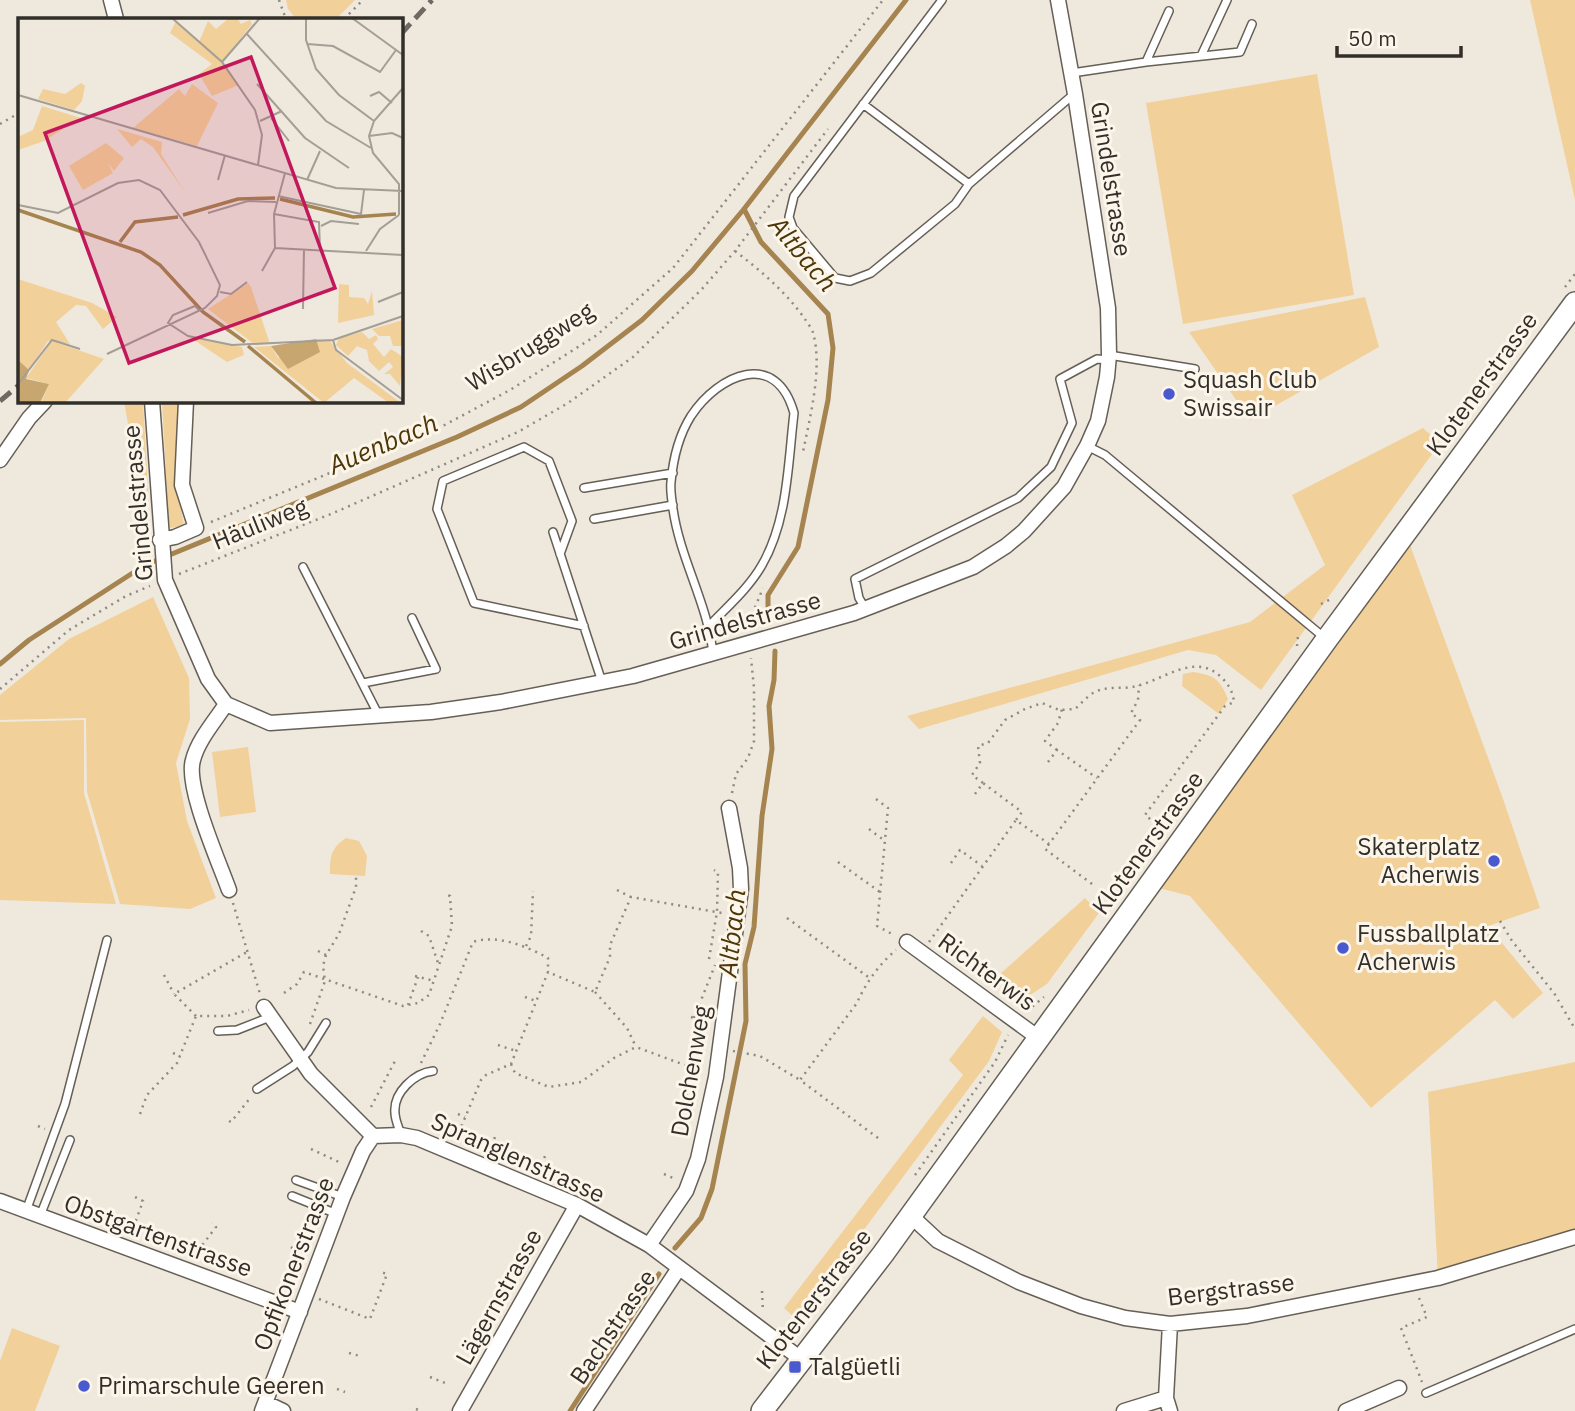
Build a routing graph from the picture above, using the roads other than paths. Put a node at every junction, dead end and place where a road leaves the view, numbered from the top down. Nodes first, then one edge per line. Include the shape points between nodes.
1 (111, 0) edge
2 (942, 0) edge
3 (1058, 0) edge
4 (1227, 0) edge
5 (1169, 11) dead end
6 (116, 18) edge
7 (1252, 24) dead end
8 (1201, 56) junction
9 (1146, 62) junction
10 (1071, 73) junction
11 (1075, 93) junction
12 (863, 104) junction
13 (969, 184) junction
14 (1575, 303) edge
15 (1109, 358) junction
16 (1195, 369) dead end
17 (44, 402) edge
18 (152, 402) edge
19 (186, 402) edge
20 (1087, 446) junction
21 (0, 460) edge
22 (673, 474) junction
23 (584, 488) dead end
24 (673, 505) junction
25 (594, 519) dead end
26 (553, 532) dead end
27 (161, 545) junction
28 (560, 554) junction
29 (303, 567) dead end
30 (865, 609) junction
31 (412, 618) dead end
32 (584, 626) junction
33 (709, 626) junction
34 (1327, 639) junction
35 (713, 655) junction
36 (602, 682) junction
37 (363, 683) junction
38 (226, 704) junction
39 (379, 716) junction
40 (730, 803) road end
41 (229, 890) road end
42 (107, 940) dead end
43 (906, 942) road end
44 (956, 953) dead end
45 (992, 979) dead end
46 (267, 1012) joint
47 (326, 1023) dead end
48 (218, 1031) dead end
49 (1040, 1039) junction
50 (300, 1060) junction
51 (433, 1071) dead end
52 (257, 1089) road end
53 (401, 1135) junction
54 (373, 1136) junction
55 (69, 1140) dead end
56 (296, 1180) dead end
57 (292, 1196) dead end
58 (343, 1197) junction
59 (0, 1201) edge
60 (576, 1205) junction
61 (33, 1214) junction
62 (337, 1214) junction
63 (910, 1215) junction
64 (1575, 1237) edge
65 (649, 1245) junction
66 (679, 1268) junction
67 (300, 1312) junction
68 (1170, 1324) junction
69 (1575, 1329) edge
70 (801, 1359) junction
71 (1399, 1388) dead end
72 (1426, 1393) road end
73 (1168, 1404) edge
74 (264, 1407) edge
75 (283, 1411) edge
76 (460, 1411) edge
77 (584, 1411) edge
78 (762, 1411) edge
79 (1124, 1411) edge
80 (1346, 1411) edge

1 - 6 street
2 - 12 lane
3 - 10 street, Grindelstrasse
4 - 8 lane
5 - 9 lane
7 - 8 lane via 1240,52
8 - 9 lane
9 - 10 lane
10 - 11 street, Grindelstrasse
11 - 13 lane
11 - 15 street, Grindelstrasse via 1108,308
12 - 13 lane
12 - 13 lane via 794,196 789,217 835,278 850,281 872,273 955,204
14 - 34 main road, Klotenerstrasse
15 - 16 lane
15 - 20 street, Grindelstrasse via 1103,401
15 - 30 lane via 1097,359 1060,379 1072,423 1051,467 1017,498 855,579
17 - 21 street
18 - 27 street, Grindelstrasse
19 - 27 street via 182,485 196,528
20 - 30 street, Grindelstrasse via 1064,487 1006,547 973,567
20 - 34 lane via 1105,455
22 - 23 lane
22 - 24 lane
22 - 33 lane via 678,444 707,395 733,378 756,373 776,380 789,395 794,413 777,534 761,567
24 - 25 lane
24 - 33 lane via 685,561
26 - 28 lane
27 - 38 street, Grindelstrasse via 164,574 208,679
28 - 32 lane
28 - 32 lane via 572,521 549,461 524,447 443,481 437,509 474,603
29 - 37 lane
30 - 35 street, Grindelstrasse
31 - 37 lane via 436,669
32 - 36 lane
33 - 35 lane
34 - 49 main road, Klotenerstrasse
35 - 36 street, Grindelstrasse
36 - 39 street, Grindelstrasse via 501,702
37 - 39 lane
38 - 39 street, Grindelstrasse via 270,723
38 - 41 street via 198,747 191,770
40 - 65 street, Dolchenweg via 741,889 716,1077 690,1182
42 - 61 lane
43 - 49 street, Richterwis
44 - 45 lane
46 - 48 lane via 237,1030
46 - 50 street
47 - 50 lane
49 - 63 main road, Klotenerstrasse
50 - 52 lane
50 - 54 street
51 - 53 lane via 414,1077 401,1092 394,1111
53 - 54 street, Spranglenstrasse
53 - 60 street, Spranglenstrasse
54 - 58 street, Opfikonerstrasse
55 - 61 lane
56 - 58 lane
57 - 62 lane
58 - 62 street, Opfikonerstrasse
59 - 61 street, Obstgartenstrasse
60 - 65 street, Spranglenstrasse
60 - 76 street, Lägernstrasse
61 - 67 street, Obstgartenstrasse
62 - 67 street, Opfikonerstrasse
63 - 68 street, Bergstrasse via 938,1241 1019,1282 1081,1306
63 - 70 main road, Klotenerstrasse
64 - 68 street, Bergstrasse via 1438,1278 1247,1316
65 - 66 street, Spranglenstrasse
66 - 70 street, Spranglenstrasse
66 - 77 street, Bachstrasse
67 - 74 street, Opfikonerstrasse
68 - 73 street
69 - 72 lane
70 - 78 main road, Klotenerstrasse
71 - 80 street
73 - 79 street
74 - 75 street

